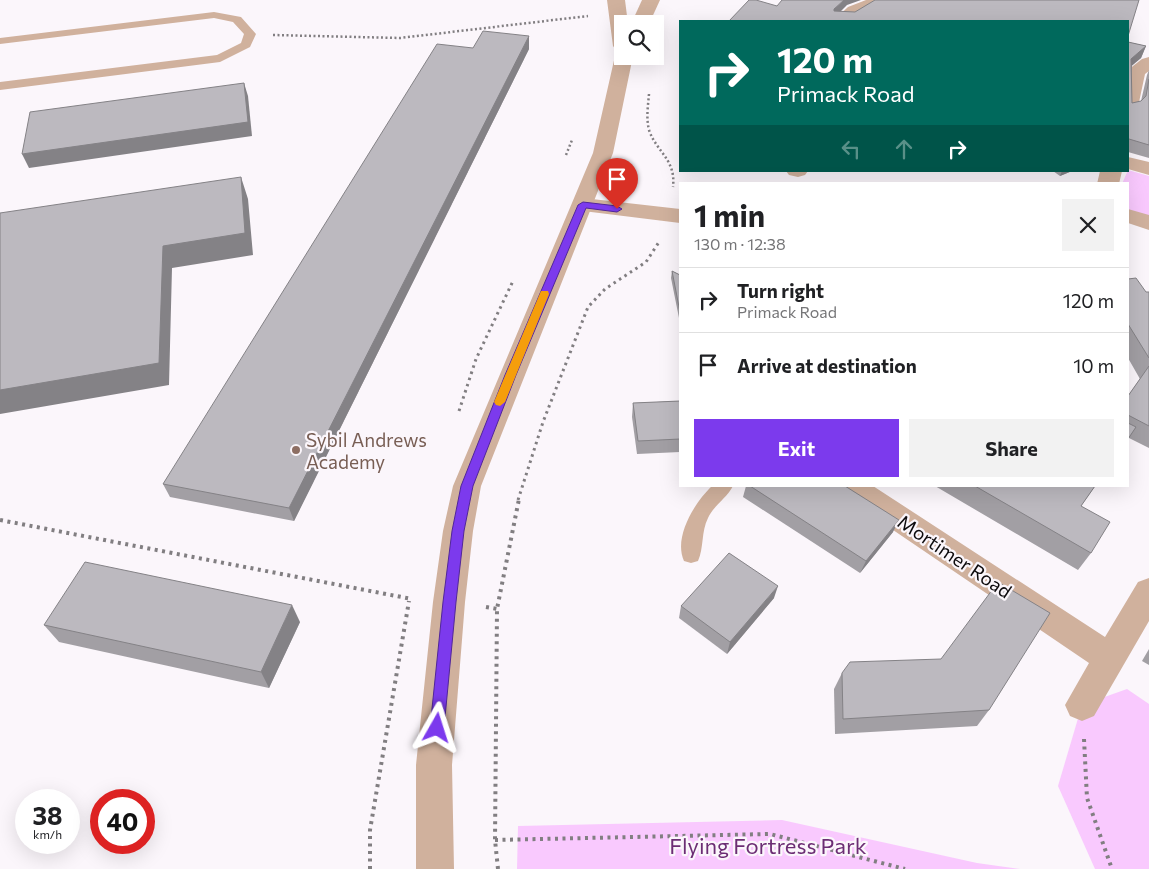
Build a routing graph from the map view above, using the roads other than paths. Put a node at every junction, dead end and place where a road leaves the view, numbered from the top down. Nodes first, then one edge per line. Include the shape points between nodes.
1 (616, 0) edge
2 (650, 0) edge
3 (900, 0) edge
4 (618, 15) edge
5 (644, 15) edge
6 (843, 20) edge
7 (0, 41) edge
8 (1149, 63) edge
9 (622, 65) edge
10 (0, 86) edge
11 (1129, 103) edge
12 (1129, 163) edge
13 (1149, 169) edge
14 (583, 205) junction
15 (674, 215) edge
16 (1129, 216) edge
17 (1149, 223) edge
18 (723, 487) edge
19 (852, 487) edge
20 (691, 555) dead end
21 (1149, 592) edge
22 (1111, 659) junction
23 (1082, 706) road end
24 (436, 869) edge

1 - 4 street
2 - 5 street
3 - 6 street via 864,6
7 - 10 lane via 214,15 237,19 250,34 246,44 220,58
8 - 11 street via 1136,72
9 - 14 street via 603,153
12 - 13 street
14 - 15 street
14 - 24 street via 510,375 467,486 449,602 434,765
16 - 17 street
18 - 20 lane via 700,512 692,534
19 - 22 street, Mortimer Road
21 - 22 street
22 - 23 street

